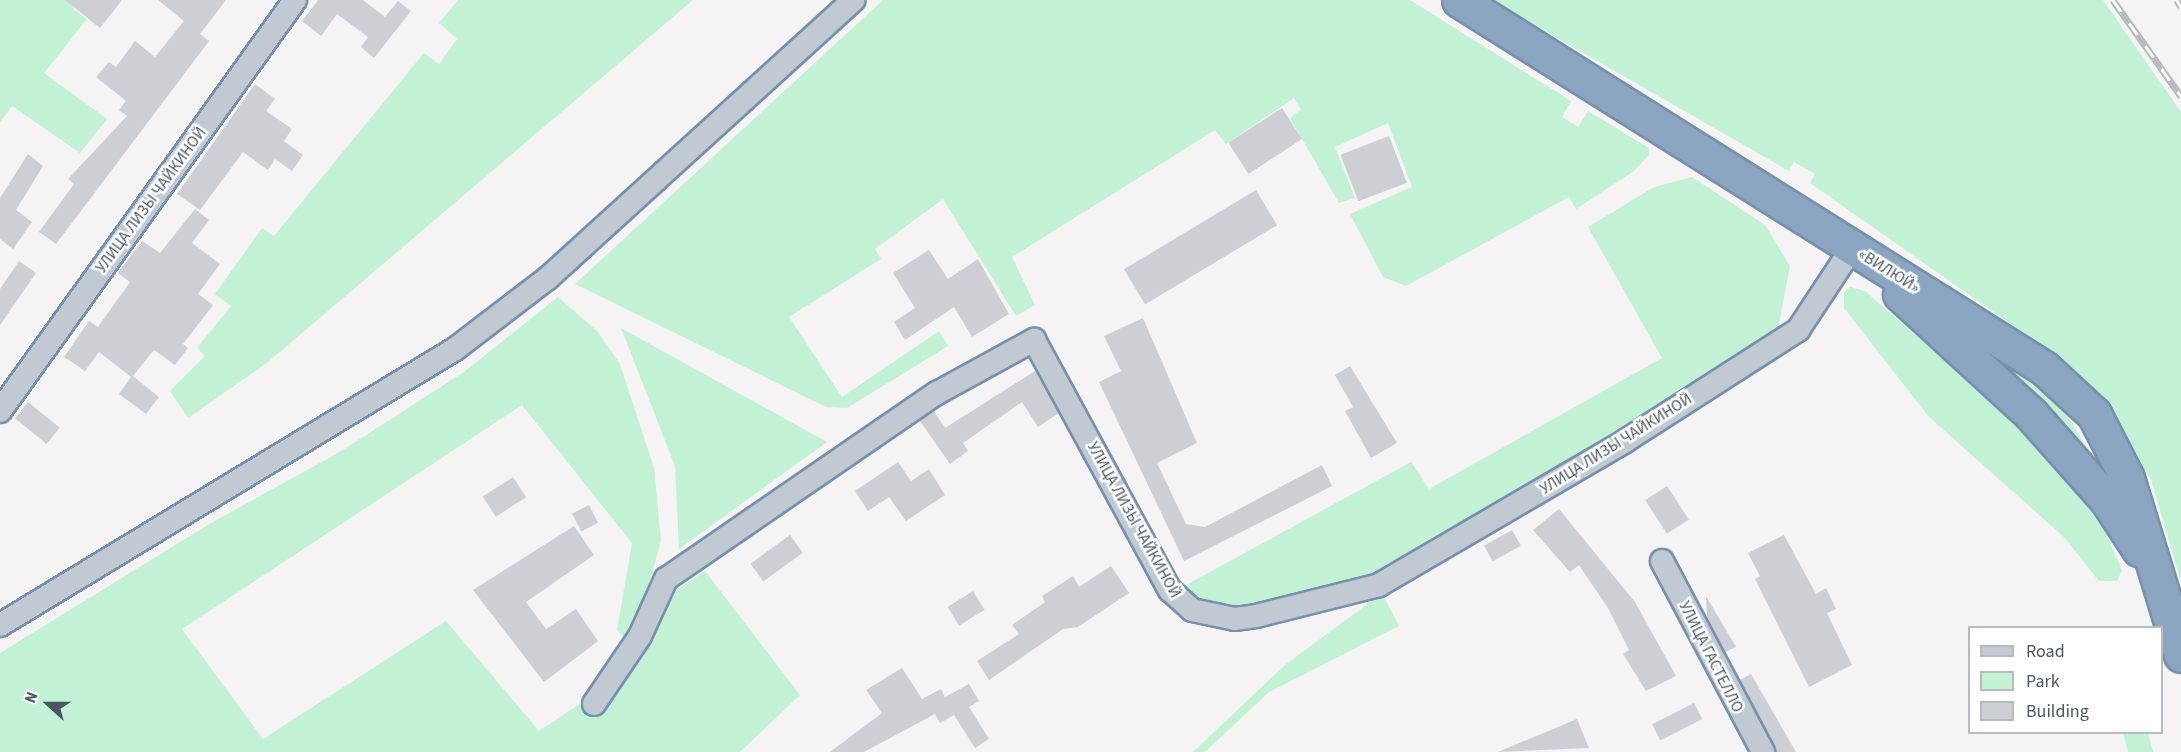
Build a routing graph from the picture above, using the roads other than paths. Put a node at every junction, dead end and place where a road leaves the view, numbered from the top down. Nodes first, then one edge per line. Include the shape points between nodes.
1 (295, 0) edge
2 (854, 0) edge
3 (1459, 0) edge
4 (1852, 248) junction
5 (4, 406) edge
6 (1662, 561) dead end
7 (2156, 576) junction
8 (0, 625) edge
9 (2181, 654) edge
10 (594, 705) dead end
11 (1763, 752) edge

1 - 5 street, УЛИЦА ЛИЗЫ ЧАЙКИНОЙ
2 - 8 street via 548,278 455,349
3 - 4 highway, «ВИЛЮЙ»
4 - 7 highway via 2030,413 2107,500
4 - 7 highway, «ВИЛЮЙ» via 2044,368 2094,414 2127,478
4 - 10 street, УЛИЦА ЛИЗЫ ЧАЙКИНОЙ via 1798,330 1625,441 1379,585 1234,619 1192,610 1170,590 1034,340 937,393 666,579 640,636
6 - 11 street, УЛИЦА ГАСТЕЛЛО
7 - 9 highway, «ВИЛЮЙ»

